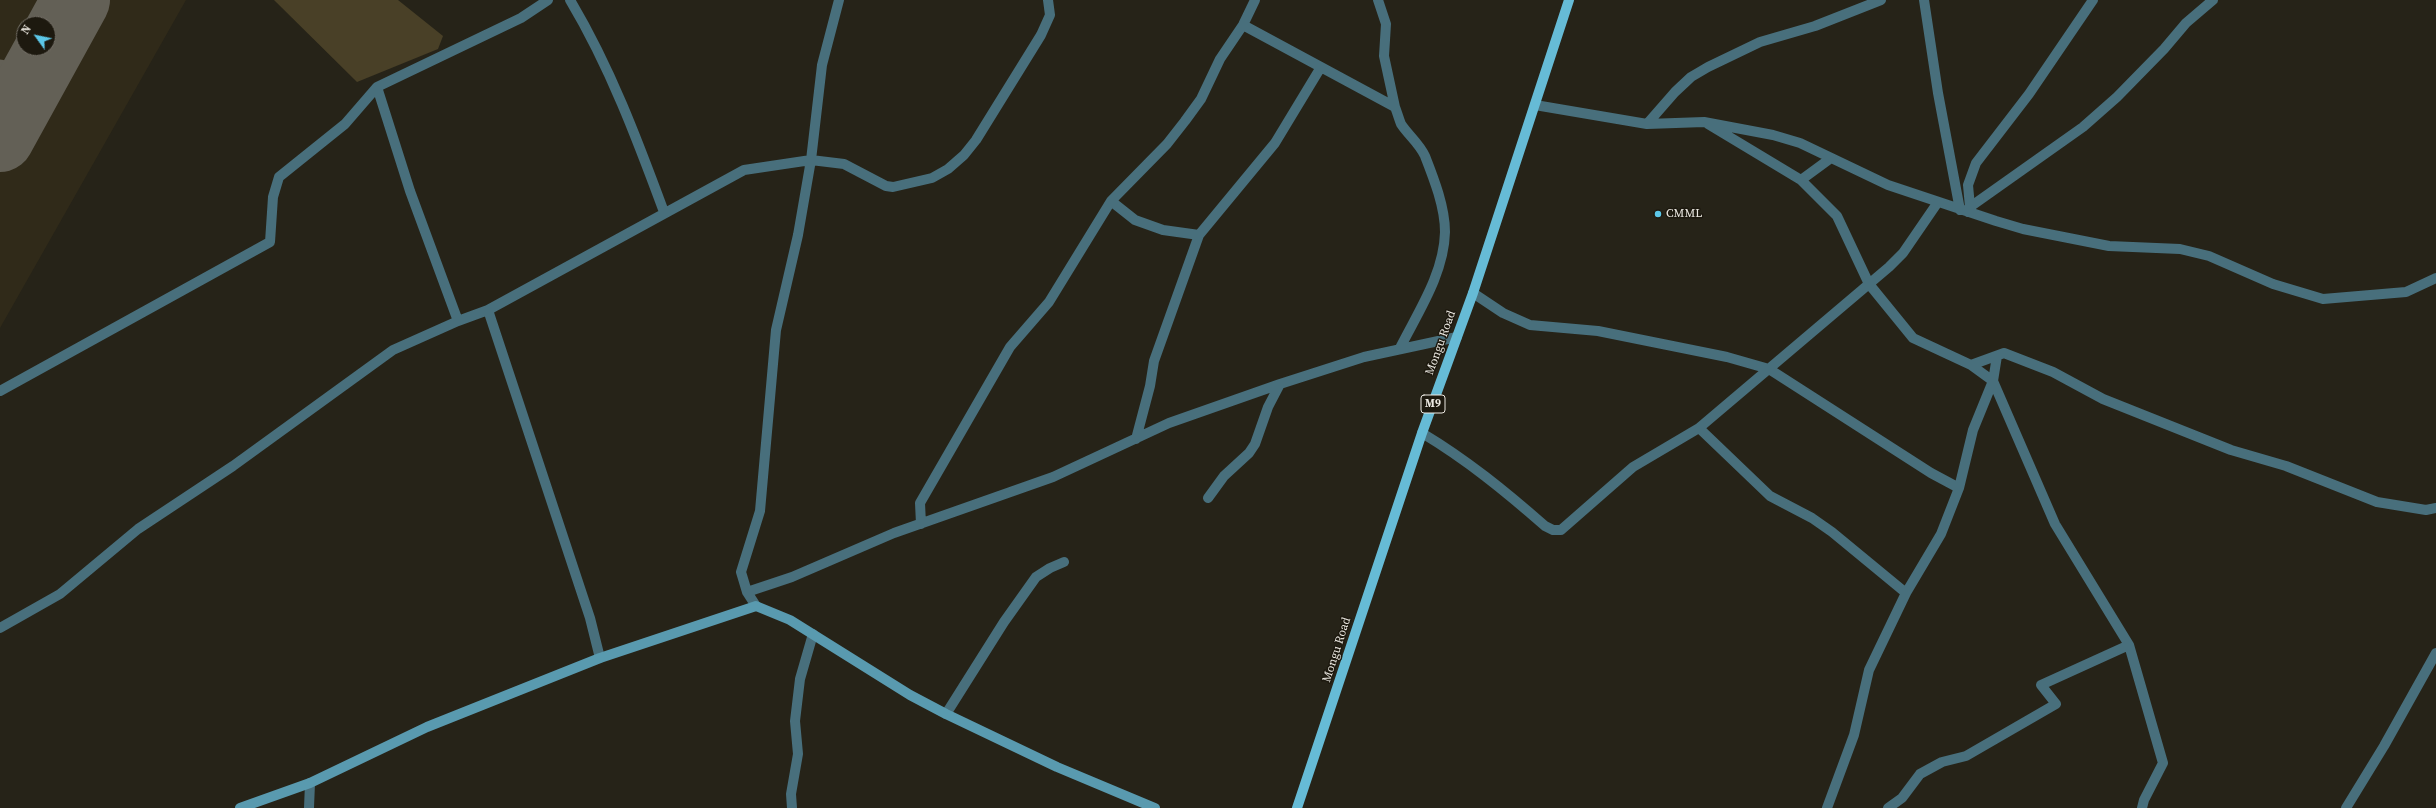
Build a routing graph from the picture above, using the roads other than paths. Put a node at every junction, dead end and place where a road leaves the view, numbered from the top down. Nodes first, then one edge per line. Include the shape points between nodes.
1 (548, 0) edge
2 (570, 0) edge
3 (839, 0) edge
4 (1048, 0) edge
5 (1255, 0) edge
6 (1378, 0) edge
7 (1569, 0) edge
8 (1881, 0) edge
9 (1924, 0) edge
10 (2093, 0) edge
11 (2213, 0) edge
12 (1243, 25) junction
13 (1320, 67) junction
14 (377, 87) junction
15 (1535, 106) junction
16 (1395, 107) junction
17 (1704, 122) junction
18 (1647, 124) junction
19 (1831, 158) junction
20 (811, 160) junction
21 (1801, 180) junction
22 (1111, 201) junction
23 (1938, 202) junction
24 (1966, 210) junction
25 (664, 212) junction
26 (1199, 235) junction
27 (2436, 278) edge
28 (1869, 284) junction
29 (1473, 293) junction
30 (488, 310) junction
31 (458, 321) junction
32 (1457, 337) junction
33 (1400, 348) junction
34 (1997, 356) junction
35 (1971, 365) junction
36 (1769, 369) junction
37 (1993, 381) junction
38 (1280, 384) junction
39 (0, 391) edge
40 (1699, 428) junction
41 (1422, 432) junction
42 (1136, 439) junction
43 (1959, 488) junction
44 (1208, 498) dead end
45 (2436, 508) edge
46 (921, 524) junction
47 (1064, 562) dead end
48 (747, 592) junction
49 (1906, 593) junction
50 (756, 606) junction
51 (0, 628) edge
52 (814, 634) junction
53 (2129, 645) junction
54 (2436, 653) edge
55 (600, 658) junction
56 (946, 714) junction
57 (310, 783) junction
58 (240, 808) edge
59 (309, 808) edge
60 (792, 808) edge
61 (1155, 808) edge
62 (1297, 808) edge
63 (1827, 808) edge
64 (1888, 808) edge
65 (2142, 808) edge
66 (2346, 808) edge

1 - 14 street via 521,18
2 - 25 street via 596,45 615,86
3 - 20 street via 822,65
4 - 20 street via 1050,15 1041,35 976,140 948,169 932,178 893,187 844,164
5 - 12 street
6 - 16 street via 1386,24 1384,56
7 - 15 main road, Mongu Road / M9
8 - 18 street via 1815,26 1760,42 1691,76
9 - 24 street via 1938,93
10 - 24 street via 2029,94 1976,163 1968,185
11 - 24 street via 2174,34 2164,49 2083,127
12 - 13 street
12 - 22 street via 1220,59 1201,99 1185,122
13 - 16 street
13 - 26 street via 1275,143
14 - 31 street via 410,191
14 - 39 street via 345,124 278,177 273,197 270,242
15 - 18 street
15 - 29 main road, Mongu Road / M9
16 - 33 street via 1400,122 1424,155 1438,194 1445,231 1443,250 1435,277
17 - 18 street
17 - 19 street via 1773,135 1800,143
17 - 21 street
19 - 21 street
19 - 23 street via 1888,185
20 - 25 street via 744,170
20 - 48 street via 798,235 776,330 760,511 741,572
21 - 28 street via 1837,216
22 - 26 street via 1134,220 1163,230
22 - 46 street via 1049,302 1010,347 994,373 920,503
23 - 24 street
23 - 28 street via 1903,253
24 - 27 street via 2023,229 2109,246 2180,249 2209,256 2273,284 2323,299 2406,292
25 - 30 street
26 - 42 street via 1154,361
28 - 35 street via 1913,338
28 - 36 street
29 - 32 main road, Mongu Road / M9
29 - 36 street via 1503,313 1530,325 1598,331 1727,357
30 - 31 street
30 - 55 street via 590,618
31 - 51 street via 393,350 233,466 138,529 60,594
32 - 33 street
32 - 41 main road, Mongu Road / M9
33 - 38 street
34 - 35 street
34 - 37 street
34 - 45 street via 2004,353 2053,372 2103,398 2174,429 2231,450 2286,466 2376,502 2426,510
35 - 37 street
36 - 40 street
36 - 43 street via 1931,473
37 - 43 street via 1973,430
37 - 53 street via 2054,524
38 - 42 street via 1169,423
38 - 44 street via 1249,453 1224,476
40 - 41 street via 1633,466 1561,530 1544,526 1495,482
40 - 49 street via 1770,496 1812,518 1832,532
41 - 62 main road, Mongu Road / M9
42 - 46 street via 1053,477
43 - 49 street via 1941,534
46 - 48 street via 792,577
47 - 56 street via 1036,578 1004,622
48 - 50 street
49 - 63 street via 1869,670 1854,735
50 - 52 main road via 780,615
50 - 55 main road
52 - 56 main road via 910,695
52 - 60 street via 800,678 795,721 798,754 790,794
53 - 64 street via 2041,685 2056,704 1966,756 1942,762 1920,774 1902,798
53 - 65 street via 2163,763
54 - 66 street
55 - 57 main road via 427,727
56 - 61 main road via 1057,767
57 - 58 main road
57 - 59 street

